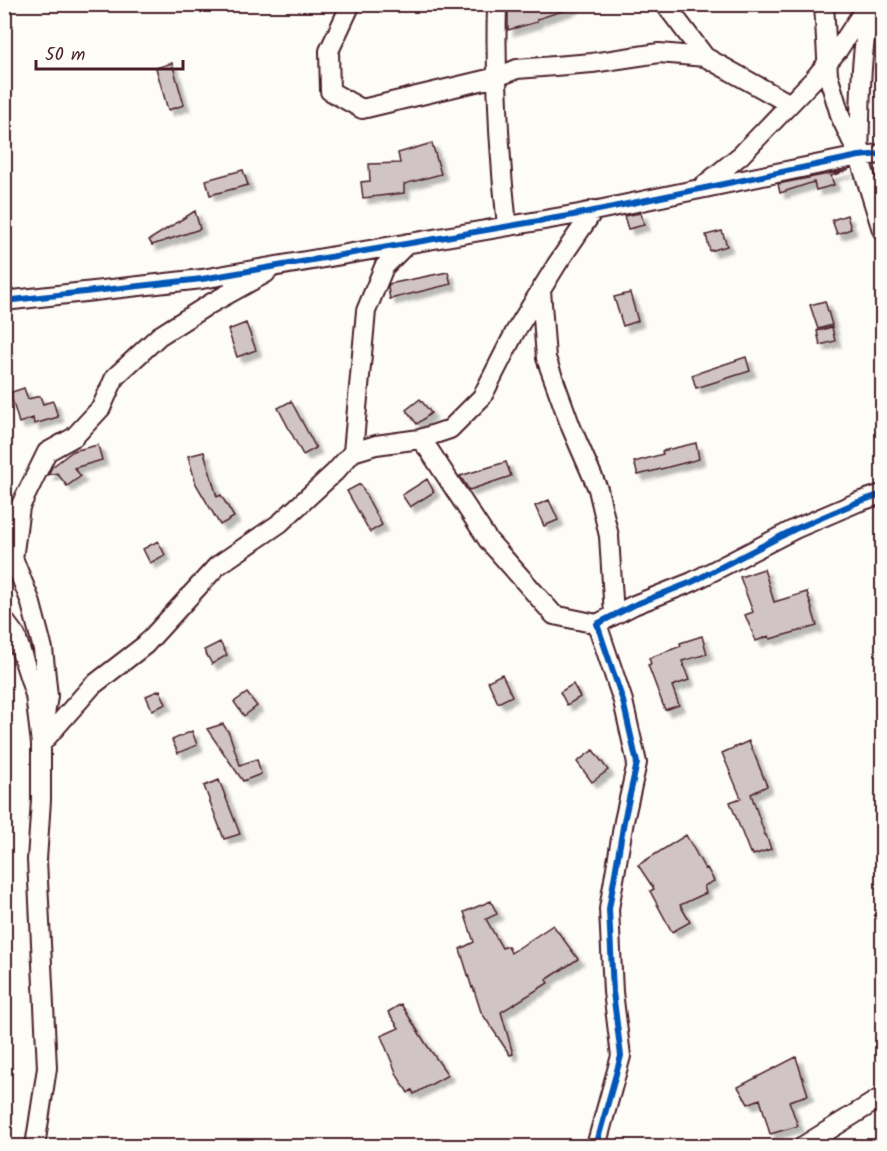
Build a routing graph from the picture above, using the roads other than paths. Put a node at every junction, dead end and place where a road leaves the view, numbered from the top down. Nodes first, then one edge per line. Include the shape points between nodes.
1 (351, 4) edge
2 (496, 4) edge
3 (665, 4) edge
4 (824, 4) edge
5 (870, 4) edge
6 (705, 57) junction
7 (828, 63) junction
8 (496, 77) junction
9 (790, 104) junction
10 (882, 154) edge
11 (859, 156) junction
12 (700, 189) junction
13 (594, 210) junction
14 (507, 226) junction
15 (882, 230) edge
16 (408, 243) junction
17 (281, 266) junction
18 (541, 290) junction
19 (4, 301) edge
20 (420, 439) junction
21 (353, 452) junction
22 (882, 494) edge
23 (4, 535) edge
24 (13, 560) junction
25 (606, 619) junction
26 (4, 620) edge
27 (41, 744) junction
28 (882, 1097) edge
29 (35, 1146) edge
30 (596, 1146) edge
31 (803, 1146) edge

1 - 8 street via 329,51 330,91 362,108
2 - 8 street
3 - 6 street
4 - 7 street
5 - 7 street
5 - 11 street via 862,56
6 - 8 street via 659,53 517,69
6 - 9 street
7 - 9 street
7 - 11 street via 841,118
8 - 14 street
9 - 12 street via 741,155
10 - 11 street
11 - 12 street
11 - 15 street
12 - 13 street
13 - 14 street
13 - 18 street
14 - 16 street
16 - 17 street
16 - 21 street via 384,267 366,311
17 - 19 street
17 - 24 street via 208,304 159,336 115,377 101,408 74,437 47,452 21,507
18 - 20 street via 482,397 450,429
18 - 25 street via 546,358 598,489 609,536
20 - 21 street
20 - 25 street via 488,540 555,615
21 - 27 street via 280,523 217,566 145,645 92,686
22 - 25 street via 795,529 692,582
23 - 24 street
24 - 27 street via 30,600 43,649 48,696
25 - 30 street via 637,763 609,909 621,1056
26 - 27 street via 16,636 35,694
27 - 29 street via 37,860 47,1068
28 - 31 street

